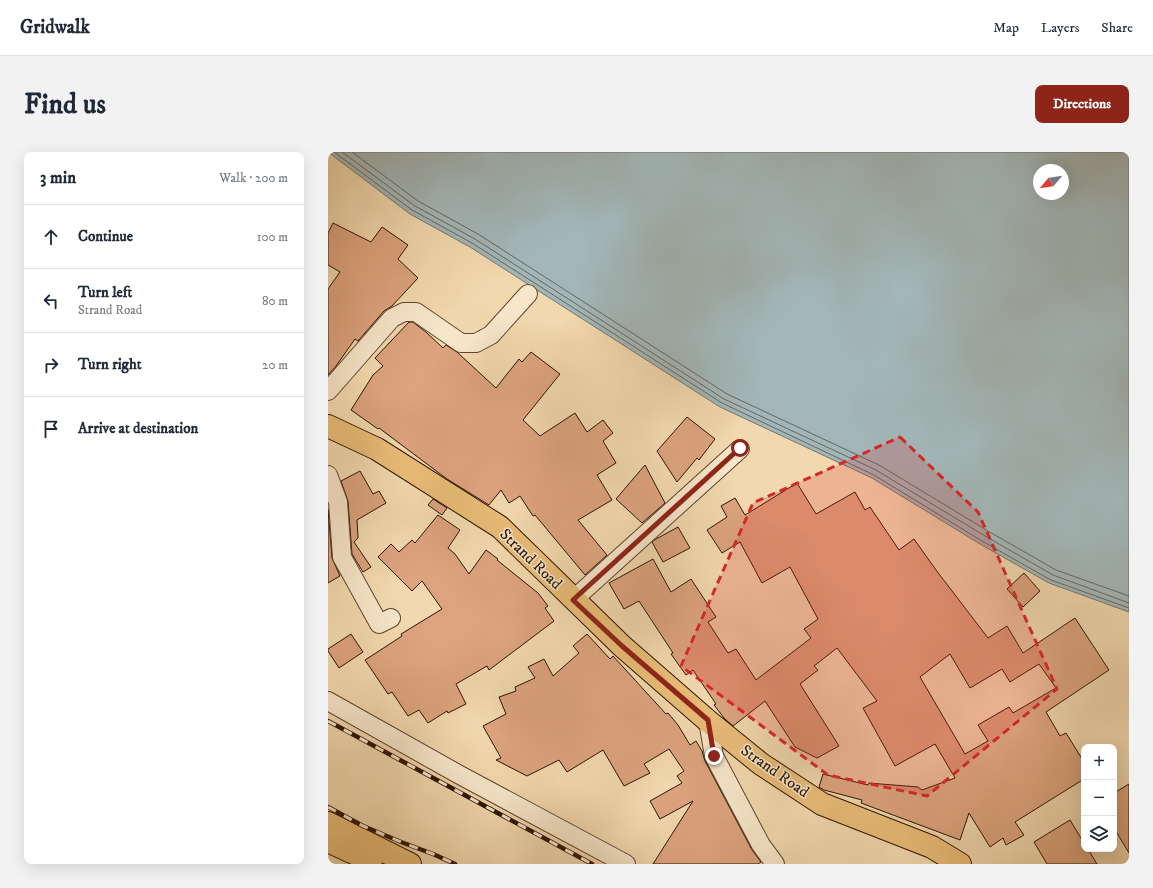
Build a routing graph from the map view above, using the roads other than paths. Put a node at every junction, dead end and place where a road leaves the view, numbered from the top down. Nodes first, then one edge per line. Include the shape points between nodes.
1 (528, 294) dead end
2 (328, 391) edge
3 (328, 428) edge
4 (740, 448) dead end
5 (328, 475) edge
6 (573, 600) junction
7 (391, 618) dead end
8 (328, 701) edge
9 (708, 720) junction
10 (328, 823) edge
11 (328, 841) edge
12 (377, 864) edge
13 (410, 864) edge
14 (626, 864) edge
15 (776, 864) edge
16 (960, 864) edge

1 - 2 street via 491,335 476,343 461,343 416,312 404,312 392,318
3 - 6 main road, Strand Road via 376,449 500,527
4 - 6 street
5 - 7 street via 338,502 342,557 379,624
6 - 9 main road, Strand Road
8 - 14 street
9 - 15 street via 714,756 761,846
9 - 16 main road, Strand Road via 761,764 822,804 932,847
10 - 13 main road
11 - 12 main road

